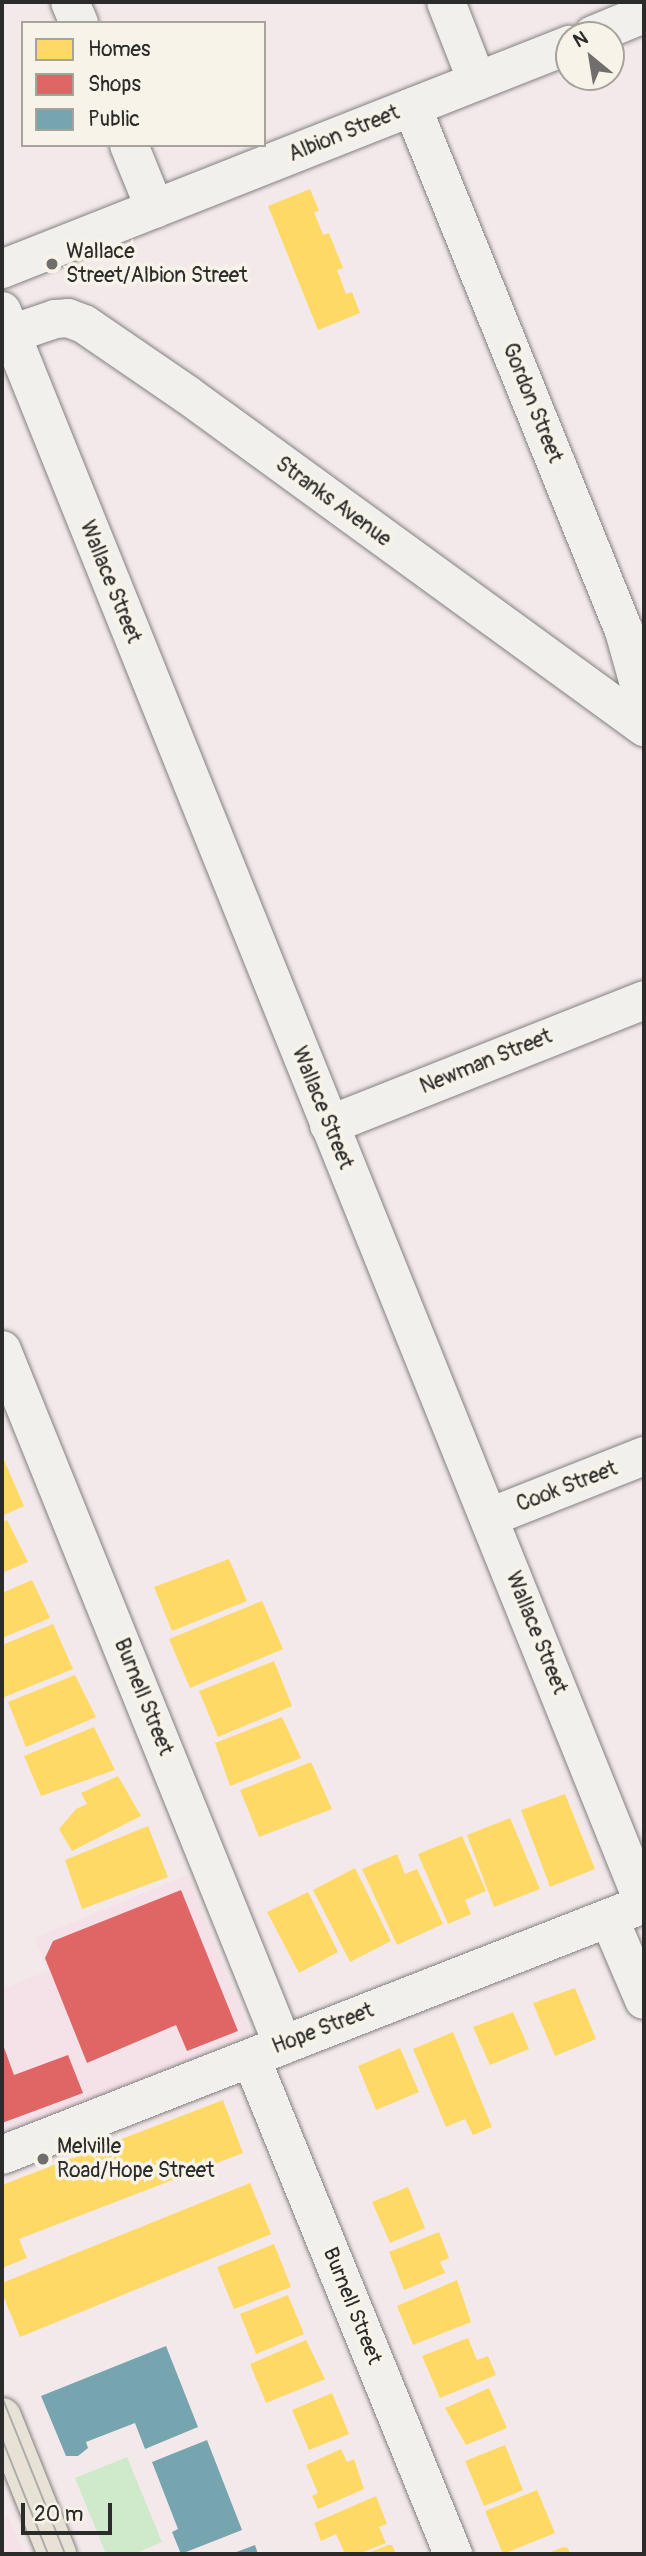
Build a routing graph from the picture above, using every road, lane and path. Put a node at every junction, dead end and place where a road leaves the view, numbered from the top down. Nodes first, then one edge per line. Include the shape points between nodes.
1 (71, 2) edge
2 (446, 2) edge
3 (644, 15) edge
4 (78, 21) edge
5 (625, 22) edge
6 (555, 51) edge
7 (477, 82) junction
8 (412, 107) junction
9 (130, 147) edge
10 (155, 209) junction
11 (2, 269) edge
12 (7, 323) edge
13 (644, 702) edge
14 (644, 727) edge
15 (644, 1000) edge
16 (329, 1125) junction
17 (2, 1350) edge
18 (644, 1456) edge
19 (490, 1517) junction
20 (644, 1904) edge
21 (609, 1918) junction
22 (644, 2000) edge
23 (267, 2051) junction
24 (2, 2155) edge
25 (2, 2417) edge
26 (57, 2554) edge
27 (453, 2554) edge

1 - 4 street
2 - 7 street
3 - 5 street
6 - 7 street, Albion Street
7 - 8 street, Albion Street
8 - 10 street, Albion Street
8 - 13 street, Gordon Street via 624,631
9 - 10 street
10 - 11 street, Albion Street
12 - 14 street, Stranks Avenue via 68,318 84,324
12 - 16 street, Wallace Street
15 - 16 street, Newman Street
16 - 19 street, Wallace Street
17 - 23 street, Burnell Street
18 - 19 street, Cook Street
19 - 20 street, Wallace Street
20 - 21 street, Hope Street
21 - 22 street
21 - 23 street, Hope Street
23 - 24 street, Hope Street
23 - 27 street, Burnell Street
25 - 26 main road

